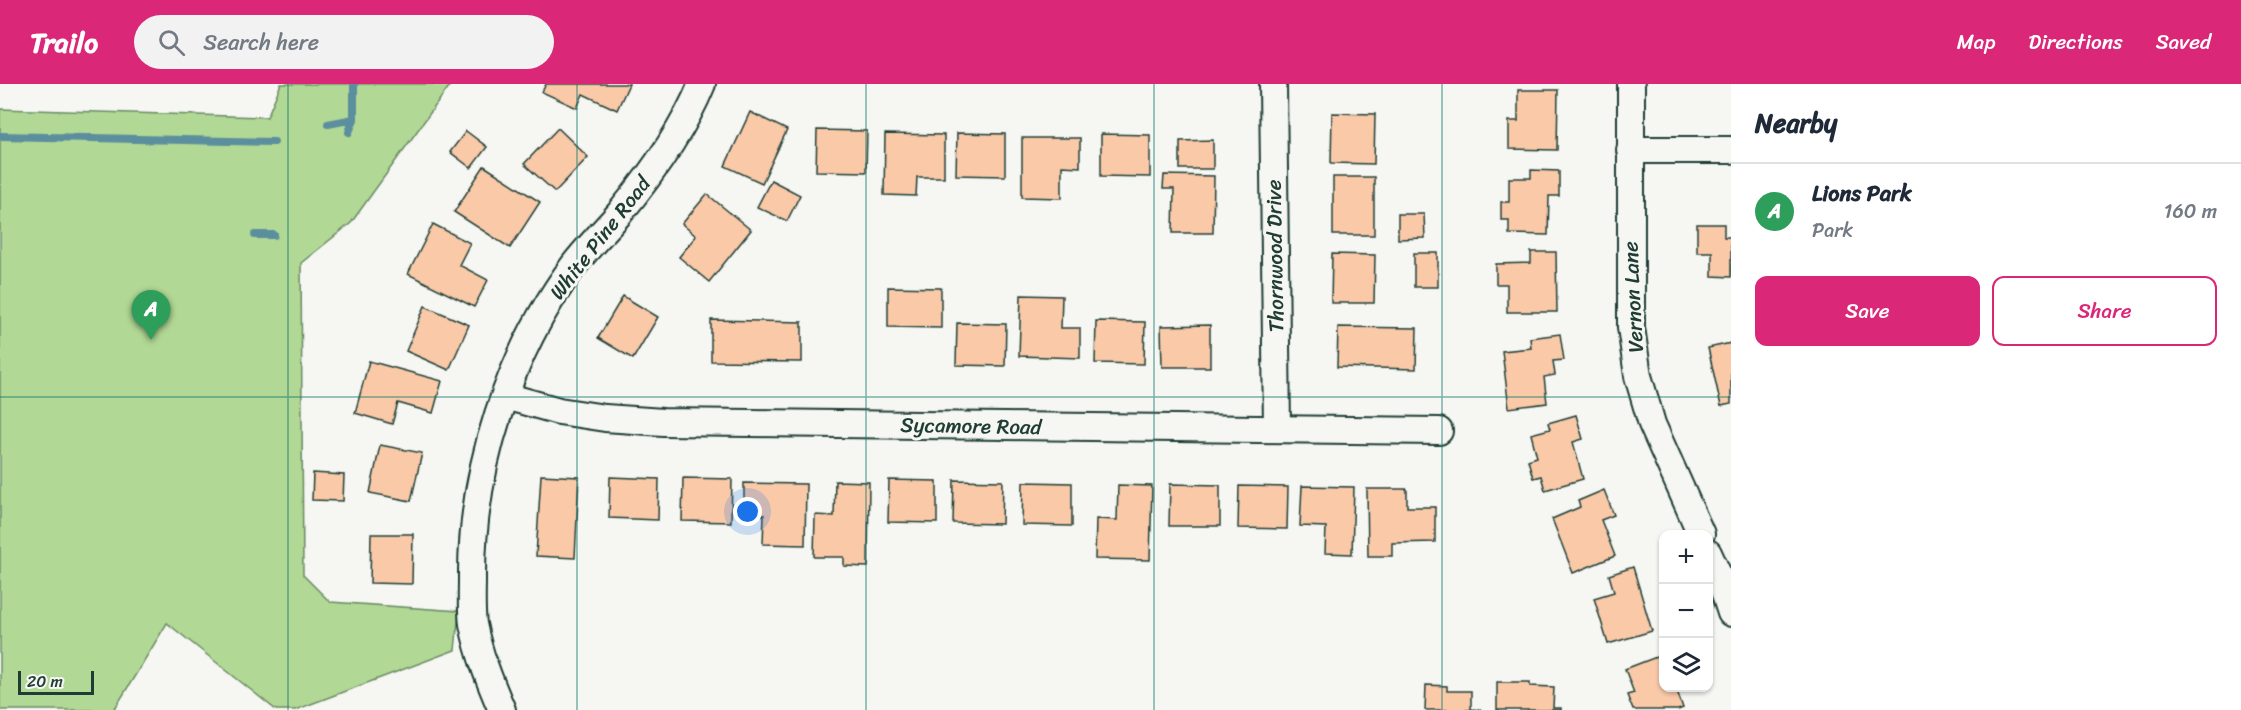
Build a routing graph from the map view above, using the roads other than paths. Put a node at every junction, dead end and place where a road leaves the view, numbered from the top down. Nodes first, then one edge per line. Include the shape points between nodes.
1 (702, 84) edge
2 (1273, 84) edge
3 (1631, 84) edge
4 (1630, 150) junction
5 (1731, 150) edge
6 (505, 396) junction
7 (1277, 429) junction
8 (1440, 431) dead end
9 (1699, 530) edge
10 (1713, 560) edge
11 (1726, 578) edge
12 (1731, 613) edge
13 (502, 710) edge

1 - 6 street, White Pine Road via 652,172 575,263 544,309 522,350
2 - 7 street, Thornwood Drive
3 - 4 street, Vernon Lane
4 - 5 street
4 - 9 street, Vernon Lane via 1630,327 1638,376 1652,424
6 - 7 street, Sycamore Road via 560,411 663,422
6 - 13 street, White Pine Road via 480,482 472,540 472,622 482,663
7 - 8 street, Sycamore Road
10 - 11 street
11 - 12 street

